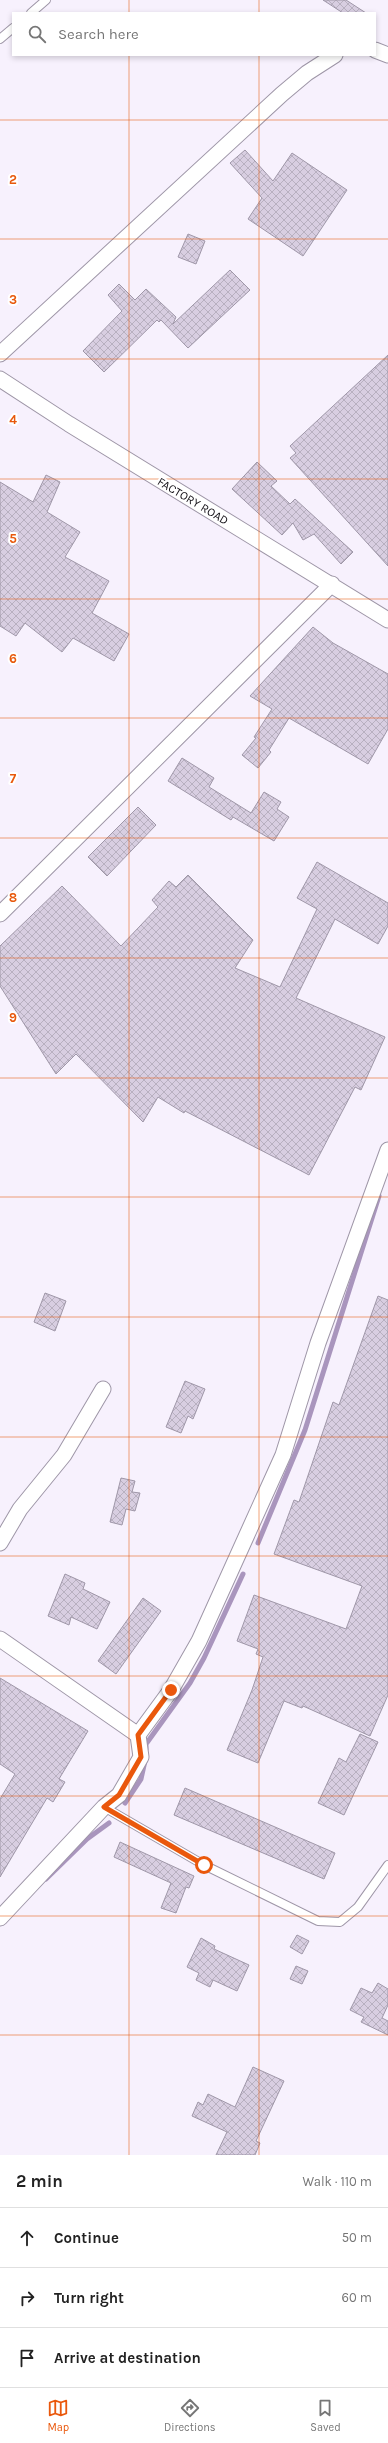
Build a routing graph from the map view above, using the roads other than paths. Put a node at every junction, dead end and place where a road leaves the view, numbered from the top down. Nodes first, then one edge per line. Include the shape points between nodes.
1 (46, 0) edge
2 (31, 12) edge
3 (12, 29) edge
4 (0, 39) edge
5 (376, 50) edge
6 (388, 55) edge
7 (333, 56) edge
8 (0, 354) edge
9 (0, 379) edge
10 (332, 584) junction
11 (388, 620) edge
12 (0, 914) edge
13 (388, 1150) edge
14 (103, 1389) dead end
15 (0, 1543) edge
16 (0, 1639) edge
17 (138, 1735) junction
18 (104, 1807) junction
19 (388, 1864) edge
20 (0, 1918) edge

1 - 2 lane
3 - 4 lane
5 - 6 street
7 - 8 street via 307,73 282,94
9 - 10 street, FACTORY ROAD via 158,480
10 - 11 street, FACTORY ROAD
10 - 12 street
13 - 17 street via 318,1343 283,1455 199,1641 171,1690
14 - 15 street via 64,1455 20,1509
16 - 17 street
17 - 18 street via 141,1757 119,1795
18 - 19 lane via 204,1865 318,1921 340,1922 358,1907
18 - 20 street

